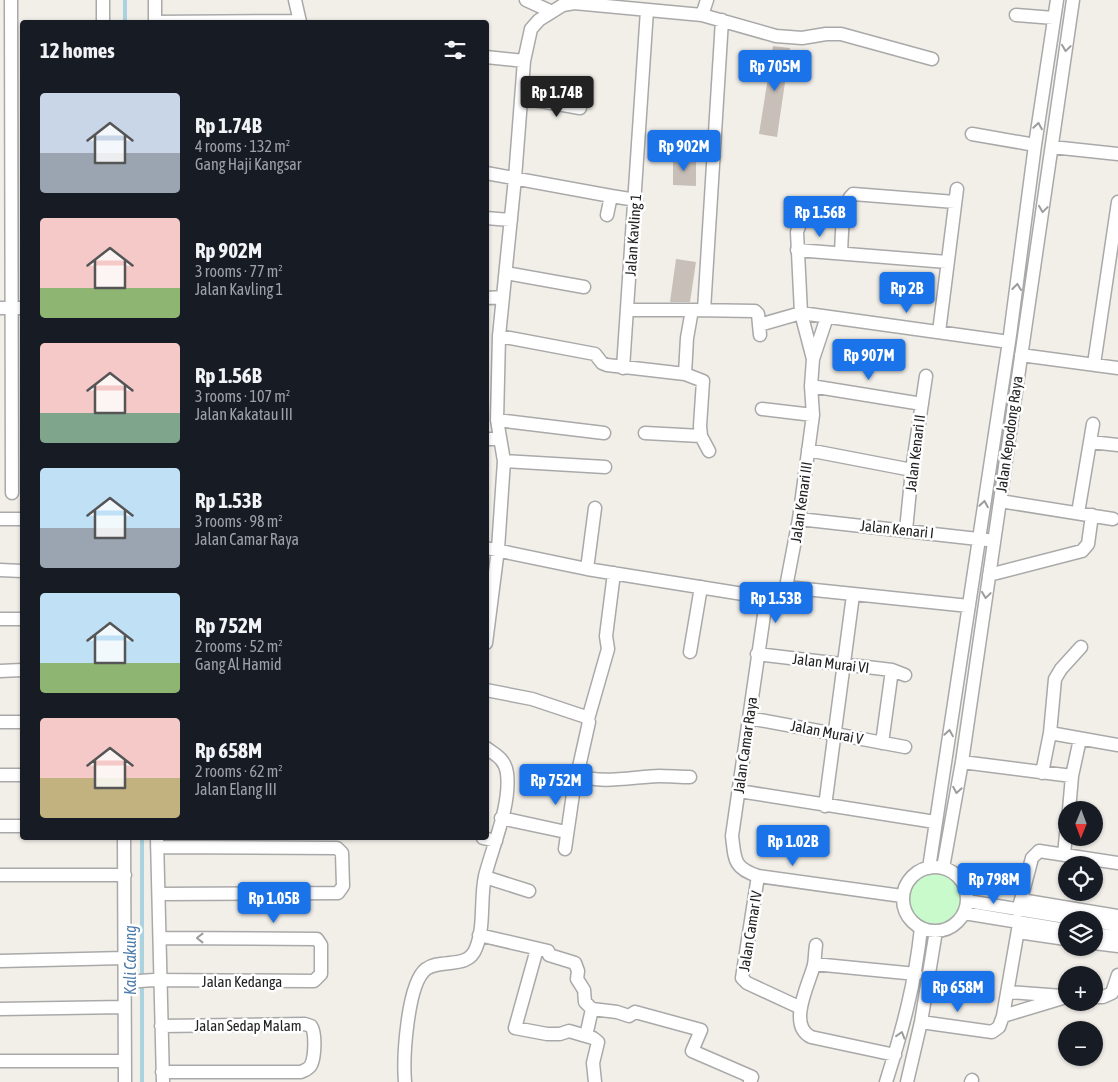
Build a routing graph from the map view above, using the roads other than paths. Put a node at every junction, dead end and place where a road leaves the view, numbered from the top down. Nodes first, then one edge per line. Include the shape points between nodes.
1 (11, 0) edge
2 (103, 0) edge
3 (155, 0) edge
4 (294, 0) edge
5 (526, 0) edge
6 (707, 0) edge
7 (1057, 0) edge
8 (1073, 0) edge
9 (574, 2) edge
10 (639, 6) edge
11 (550, 11) junction
12 (702, 15) junction
13 (1016, 15) dead end
14 (1054, 18) junction
15 (103, 20) edge
16 (155, 20) edge
17 (299, 20) edge
18 (722, 20) junction
19 (6, 57) edge
20 (489, 57) edge
21 (932, 59) dead end
22 (524, 61) junction
23 (523, 98) junction
24 (580, 108) dead end
25 (6, 129) edge
26 (972, 134) dead end
27 (1035, 145) junction
28 (1052, 148) junction
29 (1118, 154) edge
30 (489, 174) edge
31 (516, 178) junction
32 (957, 188) dead end
33 (611, 196) junction
34 (636, 200) junction
35 (955, 202) junction
36 (1118, 202) edge
37 (607, 215) dead end
38 (489, 218) edge
39 (511, 220) junction
40 (843, 220) junction
41 (1116, 224) edge
42 (796, 250) junction
43 (841, 253) junction
44 (947, 262) junction
45 (506, 273) junction
46 (584, 287) dead end
47 (1104, 290) junction
48 (1118, 292) edge
49 (503, 297) junction
50 (489, 298) edge
51 (16, 308) edge
52 (629, 310) junction
53 (698, 310) junction
54 (801, 313) junction
55 (827, 317) junction
56 (939, 332) junction
57 (499, 336) junction
58 (1024, 337) junction
59 (1010, 339) junction
60 (813, 359) junction
61 (1020, 360) junction
62 (1006, 362) junction
63 (1094, 364) junction
64 (623, 368) junction
65 (1118, 368) edge
66 (685, 374) junction
67 (926, 376) dead end
68 (811, 386) junction
69 (922, 404) junction
70 (762, 409) dead end
71 (813, 415) junction
72 (497, 420) junction
73 (1094, 424) dead end
74 (604, 433) dead end
75 (646, 433) dead end
76 (701, 436) junction
77 (493, 439) edge
78 (1091, 442) junction
79 (1118, 445) edge
80 (808, 450) junction
81 (708, 451) dead end
82 (504, 461) junction
83 (605, 467) dead end
84 (912, 470) junction
85 (12, 493) dead end
86 (1000, 501) junction
87 (595, 508) dead end
88 (1078, 513) junction
89 (1092, 515) junction
90 (0, 519) edge
91 (20, 519) edge
92 (799, 519) junction
93 (1113, 519) dead end
94 (906, 530) junction
95 (979, 539) junction
96 (994, 541) junction
97 (492, 549) edge
98 (587, 569) junction
99 (0, 570) edge
100 (20, 571) edge
101 (614, 573) junction
102 (989, 575) junction
103 (701, 587) junction
104 (786, 587) junction
105 (743, 594) dead end
106 (853, 595) junction
107 (489, 596) edge
108 (969, 606) junction
109 (0, 618) edge
110 (20, 619) edge
111 (1081, 647) dead end
112 (690, 652) dead end
113 (757, 654) junction
114 (843, 665) junction
115 (0, 670) edge
116 (20, 670) edge
117 (892, 670) junction
118 (905, 675) dead end
119 (489, 691) edge
120 (749, 718) junction
121 (588, 719) junction
122 (0, 722) edge
123 (20, 722) edge
124 (834, 732) junction
125 (1050, 733) junction
126 (1080, 739) junction
127 (882, 743) junction
128 (1118, 745) edge
129 (905, 747) dead end
130 (489, 750) edge
131 (962, 762) junction
132 (1042, 773) junction
133 (0, 775) edge
134 (20, 775) edge
135 (581, 775) junction
136 (1072, 776) junction
137 (690, 777) dead end
138 (739, 791) junction
139 (1070, 801) edge
140 (825, 806) junction
141 (501, 818) junction
142 (936, 822) junction
143 (0, 826) edge
144 (20, 826) edge
145 (566, 832) junction
146 (489, 839) edge
147 (124, 840) edge
148 (496, 841) junction
149 (157, 842) edge
150 (1065, 846) edge
151 (565, 848) dead end
152 (1064, 855) junction
153 (1118, 863) edge
154 (929, 868) junction
155 (943, 868) junction
156 (0, 875) edge
157 (124, 875) junction
158 (758, 876) junction
159 (485, 877) junction
160 (529, 891) dead end
161 (160, 894) junction
162 (902, 896) junction
163 (966, 907) junction
164 (1118, 916) edge
165 (1019, 917) junction
166 (1058, 919) edge
167 (1103, 922) edge
168 (1118, 925) edge
169 (921, 928) junction
170 (1058, 928) edge
171 (936, 931) junction
172 (479, 935) junction
173 (1058, 935) edge
174 (1103, 935) edge
175 (1118, 937) edge
176 (160, 938) junction
177 (1103, 944) edge
178 (816, 945) dead end
179 (1118, 946) edge
180 (537, 948) junction
181 (124, 958) junction
182 (0, 961) edge
183 (814, 964) junction
184 (916, 974) junction
185 (1118, 975) edge
186 (157, 980) junction
187 (129, 981) junction
188 (1008, 992) junction
189 (1058, 996) edge
190 (1103, 996) edge
191 (1058, 999) edge
192 (124, 1007) junction
193 (801, 1008) junction
194 (0, 1009) edge
195 (592, 1009) junction
196 (1003, 1016) junction
197 (921, 1022) junction
198 (165, 1026) junction
199 (586, 1036) junction
200 (895, 1055) junction
201 (0, 1061) edge
202 (125, 1061) junction
203 (163, 1077) edge
204 (125, 1082) edge
205 (405, 1082) edge
206 (594, 1082) edge
207 (750, 1082) edge
208 (886, 1082) edge
209 (907, 1082) edge

1 - 19 street
2 - 15 street
3 - 16 street
4 - 17 street
5 - 11 street
6 - 12 street
7 - 14 street, Jalan Kepodong Raya
8 -> 28 street, Jalan Kepodong Raya
9 - 10 street
9 - 11 street
10 - 12 street
10 - 34 street, Jalan Kavling 1
11 - 22 street via 531,29
12 - 18 street
13 - 14 street
27 -> 14 street, Jalan Kepodong Raya
18 - 21 street via 776,36 802,38 841,34
18 - 53 street
19 - 25 street
20 - 22 street
22 - 23 street
23 - 24 street
23 - 31 street
25 - 51 street
26 - 27 street
59 -> 27 street, Jalan Kepodong Raya
28 - 29 street
28 -> 58 street, Jalan Kepodong Raya
30 - 31 street
31 - 33 street
31 - 39 street
32 - 35 street
33 - 34 street
33 - 37 street
34 - 52 street, Jalan Kavling 1
35 - 40 street via 853,194
35 - 44 street
36 - 41 street
38 - 39 street
39 - 45 street
40 - 42 street, Jalan Kenari III via 801,221
40 - 43 street
41 - 47 street
42 - 43 street
42 - 54 street, Jalan Kenari III
43 - 44 street
44 - 56 street
45 - 46 street
45 - 49 street
47 - 48 street
47 - 63 street
49 - 50 street
49 - 57 street
51 - 85 street
52 - 53 street
52 - 64 street, Jalan Kavling 1
53 - 54 street via 751,310 759,324
53 - 66 street via 686,338
54 - 55 street
54 - 60 street, Jalan Kenari III
55 - 56 street
55 - 60 street, Jalan Kenari III
56 - 59 street
57 - 64 street via 595,354 602,363
57 - 72 street
58 - 59 street
58 - 61 street, Jalan Kepodong Raya
59 - 62 street, Jalan Kepodong Raya
60 - 68 street, Jalan Kenari III
61 - 62 street
61 - 63 street
61 - 86 street, Jalan Kepodong Raya
95 -> 62 street, Jalan Kepodong Raya
63 - 65 street
64 - 66 street
66 - 76 street via 703,381
67 - 69 street, Jalan Kenari II
68 - 69 street
68 - 71 street, Jalan Kenari III
69 - 84 street, Jalan Kenari II
70 - 71 street
71 - 80 street, Jalan Kenari III
72 - 74 street
72 - 77 street
73 - 78 street
75 - 76 street
76 - 81 street
77 - 82 street
78 - 79 street
78 - 88 street
80 - 84 street
80 - 92 street, Jalan Kenari III
82 - 83 street
82 - 97 street
84 - 94 street, Jalan Kenari II
86 - 88 street
86 - 96 street, Jalan Kepodong Raya
87 - 98 street
88 - 89 street
89 - 93 street
89 - 102 street via 1088,544 1082,551
90 - 91 street
92 - 94 street, Jalan Kenari I
92 - 104 street, Jalan Kenari III
94 - 95 street, Jalan Kenari I
95 - 96 street, Jalan Kenari I
95 - 108 street, Jalan Kepodong Raya
96 - 102 street, Jalan Kepodong Raya
97 - 98 street
97 - 107 street
98 - 101 street
99 - 100 street
101 - 103 street
101 - 121 street via 606,636 608,649
102 -> 131 street, Jalan Kepodong Raya
103 - 105 street
103 - 112 street
104 - 106 street
104 - 113 street, Jalan Camar Raya via 771,594 765,608
106 - 108 street
106 - 114 street
142 -> 108 street, Jalan Kepodong Raya
109 - 110 street
111 - 125 street via 1055,679
113 - 114 street, Jalan Murai VI
113 - 120 street, Jalan Camar Raya
114 - 117 street, Jalan Murai VI
114 - 124 street
115 - 116 street
117 - 118 street, Jalan Murai VI
117 - 127 street
119 - 121 street via 532,699
120 - 124 street, Jalan Murai V
120 - 138 street, Jalan Camar Raya
121 - 135 street via 579,767
122 - 123 street
124 - 127 street, Jalan Murai V
124 - 140 street
125 - 126 street
125 - 132 street
126 - 128 street
126 - 136 street
127 - 129 street, Jalan Murai V
130 - 141 street via 502,759 508,774
131 - 132 street
131 -> 155 street, Jalan Kepodong Raya
132 - 136 street
133 - 134 street
135 - 137 street via 599,779
135 - 145 street via 574,786
136 - 139 street
138 - 140 street
138 - 158 street, Jalan Camar Raya via 732,836 736,864
140 - 142 street
141 - 145 street
141 - 148 street
142 - 154 street, Jalan Kepodong Raya
143 - 144 street
145 - 151 street
146 - 148 street
147 - 157 street
148 - 159 street
149 - 161 street
149 - 161 street via 341,850 344,877 341,891 313,895
150 - 152 street
152 - 153 street
152 - 165 street via 1039,852 1032,858
154 - 155 street
154 - 162 street via 912,877
155 - 163 street via 961,880 967,894
156 - 157 street
157 - 181 street
158 - 162 street, Jalan Camar Raya
158 - 193 street, Jalan Camar IV via 742,978 747,984
159 - 160 street
159 - 172 street
161 - 176 street
162 - 169 street via 907,914
163 - 165 street
163 - 171 street via 953,925
164 - 165 street
165 - 166 street
165 - 170 street
165 - 173 street
165 - 188 street
167 - 168 street
169 - 171 street
169 - 184 street
171 - 197 street
172 - 180 street
172 - 205 street via 476,948 466,959 428,967 418,982 403,1058
174 - 175 street
176 - 186 street
186 -> 176 street, Jalan Kedanga via 314,981 321,974 321,945 317,939
177 - 179 street
178 - 183 street
180 - 195 street via 575,963 585,1002
180 - 199 street via 516,1028 547,1034 569,1031
181 - 182 street
181 - 187 street
183 - 184 street
183 - 193 street
200 -> 184 street
185 - 190 street via 1112,993
186 - 187 street, Jalan Kedanga
186 - 198 street
187 - 192 street
188 - 189 street
188 - 196 street
191 - 196 street
192 - 194 street
192 - 202 street
193 - 200 street via 802,1030 811,1037
195 - 199 street
195 - 207 street via 628,1016 635,1012 701,1030 692,1051 740,1070 752,1077
196 - 197 street via 999,1027 992,1032
197 - 209 street
198 - 203 street
198 - 203 street, Jalan Sedap Malam via 309,1025 314,1030 312,1062 301,1072
199 - 206 street via 598,1042 593,1063
200 - 208 street
201 - 202 street
202 - 204 street

